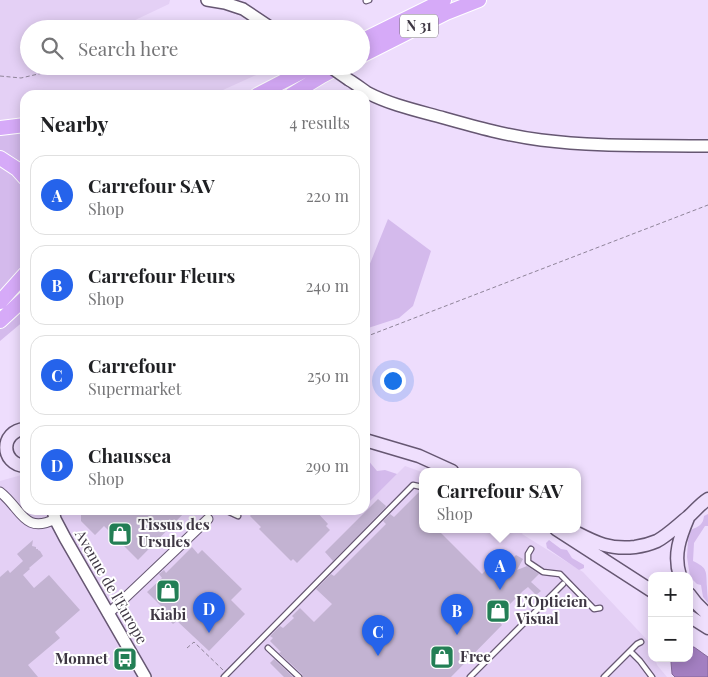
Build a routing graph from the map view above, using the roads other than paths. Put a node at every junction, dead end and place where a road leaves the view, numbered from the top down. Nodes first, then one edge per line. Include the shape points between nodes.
1 (206, 0) edge
2 (444, 0) edge
3 (479, 0) edge
4 (259, 20) edge
5 (370, 36) edge
6 (370, 51) edge
7 (296, 75) edge
8 (306, 75) edge
9 (324, 75) edge
10 (342, 75) edge
11 (267, 90) edge
12 (282, 90) edge
13 (299, 90) edge
14 (365, 90) edge
15 (370, 93) edge
16 (20, 126) edge
17 (0, 128) edge
18 (708, 146) edge
19 (0, 158) edge
20 (20, 172) edge
21 (20, 280) edge
22 (20, 290) edge
23 (0, 302) edge
24 (20, 302) edge
25 (0, 307) edge
26 (0, 319) edge
27 (20, 430) edge
28 (370, 441) edge
29 (3, 450) edge
30 (6, 463) edge
31 (20, 465) edge
32 (445, 468) edge
33 (419, 487) edge
34 (0, 492) edge
35 (708, 499) edge
36 (20, 513) edge
37 (22, 515) edge
38 (54, 515) edge
39 (690, 516) junction
40 (208, 519) dead end
41 (562, 533) edge
42 (577, 533) edge
43 (531, 548) dead end
44 (679, 572) edge
45 (563, 584) dead end
46 (648, 588) edge
47 (693, 600) edge
48 (600, 608) dead end
49 (108, 614) junction
50 (708, 615) edge
51 (691, 617) edge
52 (708, 628) edge
53 (641, 642) dead end
54 (268, 648) dead end
55 (630, 651) junction
56 (226, 675) edge
57 (145, 677) edge
58 (299, 677) edge
59 (470, 677) edge
60 (604, 677) edge
61 (652, 677) edge

1 - 4 street via 243,10
2 - 5 highway, N 31
3 - 6 highway, N 31
7 - 11 highway
8 - 12 highway
9 - 13 highway
10 - 14 street, bridge
15 - 18 street, bridge via 419,112 509,135 568,143
16 - 17 highway
19 - 20 highway
21 - 23 highway
22 - 25 highway
24 - 26 highway
27 - 29 main road via 8,437
28 - 32 main road via 419,456
29 - 30 main road via 7,455
30 - 31 main road
33 - 56 lane via 413,486
34 - 36 street
35 - 39 main road
37 - 38 street via 35,524
38 - 49 street, Avenue de l'Europe
39 - 42 main road via 666,535 643,546 610,547
39 - 44 main road via 678,546
40 - 49 street
41 - 46 main road
43 - 48 lane via 528,562 543,572 560,574 594,608
45 - 59 lane
47 - 50 main road
49 - 57 street, Avenue de l'Europe
51 - 52 main road
53 - 55 lane
54 - 58 lane
55 - 60 lane
55 - 61 lane

